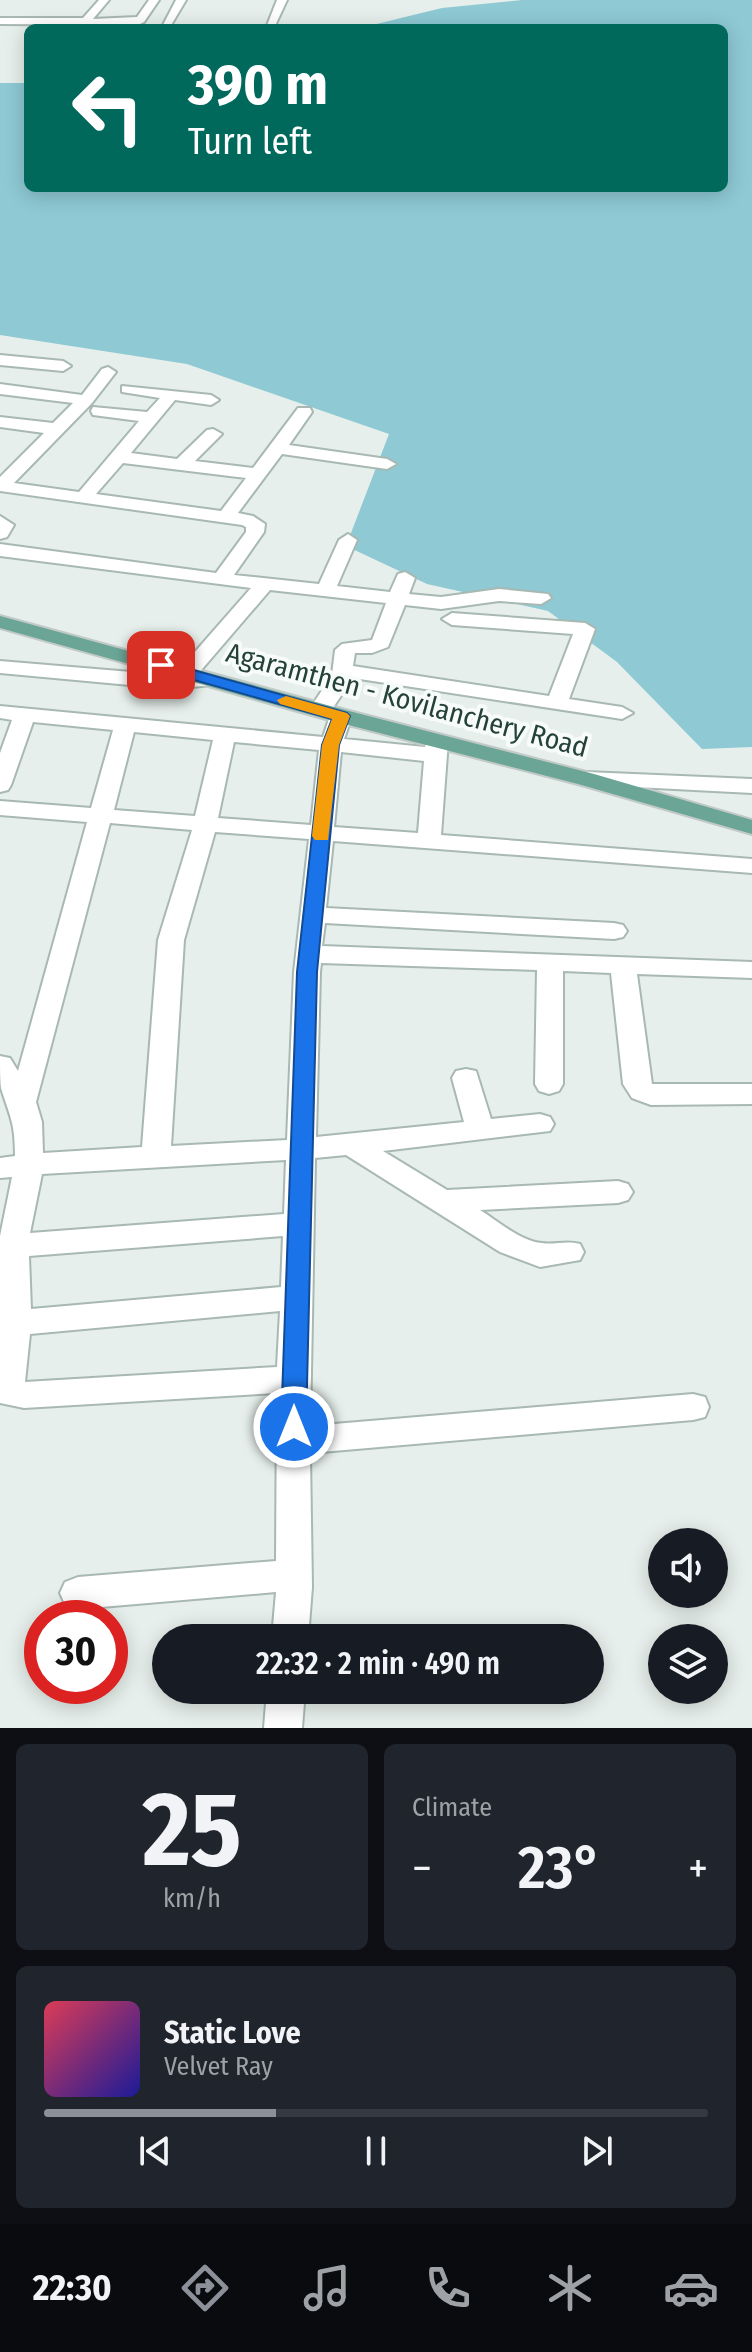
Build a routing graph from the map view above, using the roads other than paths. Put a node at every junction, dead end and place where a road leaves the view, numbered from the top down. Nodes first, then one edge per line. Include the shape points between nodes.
1 (104, 0) edge
2 (154, 0) edge
3 (181, 0) edge
4 (282, 0) edge
5 (91, 20) junction
6 (0, 21) edge
7 (138, 22) dead end
8 (167, 24) edge
9 (271, 24) edge
10 (3, 353) edge
11 (63, 366) dead end
12 (108, 372) dead end
13 (0, 389) edge
14 (128, 389) dead end
15 (171, 395) junction
16 (211, 400) dead end
17 (92, 405) junction
18 (304, 412) dead end
19 (2, 417) edge
20 (152, 418) junction
21 (57, 429) junction
22 (213, 434) dead end
23 (277, 448) junction
24 (118, 457) junction
25 (387, 464) dead end
26 (181, 465) junction
27 (257, 474) junction
28 (0, 486) edge
29 (84, 497) junction
30 (226, 517) junction
31 (0, 522) edge
32 (0, 533) edge
33 (348, 540) dead end
34 (0, 550) edge
35 (405, 578) dead end
36 (221, 579) junction
37 (264, 585) junction
38 (325, 592) junction
39 (541, 598) dead end
40 (396, 600) junction
41 (591, 608) dead end
42 (452, 619) dead end
43 (0, 622) edge
44 (585, 629) junction
45 (0, 667) edge
46 (187, 673) junction
47 (342, 675) junction
48 (214, 680) junction
49 (557, 703) junction
50 (0, 712) edge
51 (331, 713) junction
52 (622, 713) dead end
53 (25, 714) junction
54 (125, 725) junction
55 (225, 734) junction
56 (331, 745) junction
57 (436, 748) junction
58 (586, 779) junction
59 (0, 785) edge
60 (752, 786) edge
61 (0, 808) edge
62 (101, 815) junction
63 (205, 824) junction
64 (752, 827) edge
65 (322, 833) junction
66 (429, 841) junction
67 (752, 866) edge
68 (313, 915) junction
69 (614, 931) dead end
70 (309, 954) junction
71 (550, 963) junction
72 (623, 966) junction
73 (752, 970) edge
74 (0, 1065) edge
75 (466, 1078) dead end
76 (549, 1084) dead end
77 (752, 1094) edge
78 (24, 1099) junction
79 (540, 1124) dead end
80 (480, 1131) junction
81 (351, 1144) junction
82 (302, 1149) junction
83 (156, 1156) junction
84 (14, 1166) edge
85 (618, 1192) dead end
86 (442, 1201) junction
87 (300, 1224) junction
88 (13, 1246) junction
89 (569, 1252) dead end
90 (298, 1297) junction
91 (16, 1323) junction
92 (293, 1379) junction
93 (693, 1407) dead end
94 (293, 1441) junction
95 (294, 1575) junction
96 (78, 1593) dead end
97 (291, 1624) edge
98 (285, 1704) edge
99 (283, 1728) edge

1 - 5 street
2 - 5 street via 140,20
3 - 8 street
4 - 9 street
5 - 6 street
5 - 7 street
10 - 11 street
12 - 17 street
13 - 17 street
14 - 15 street
15 - 16 street
15 - 20 street
17 - 20 street
17 - 21 street
18 - 23 street
19 - 21 street
20 - 24 street
21 - 28 street
22 - 26 street
23 - 25 street
23 - 27 street
24 - 26 street
24 - 29 street
26 - 27 street
27 - 30 street
28 - 29 street
29 - 30 street
30 - 36 street via 256,524
31 - 32 street via 5,525
33 - 38 street
34 - 36 street
35 - 40 street
36 - 37 street
37 - 38 street
37 - 46 street
38 - 40 street
39 - 40 street
40 - 47 street via 381,643 345,650
41 - 44 street
42 - 44 street
43 - 46 main road, Agaramthen - Kovilanchery Road
44 - 49 street
45 - 48 street via 173,683
46 - 48 main road, Agaramthen - Kovilanchery Road
47 - 49 street via 358,673
47 - 51 street
48 - 51 main road, Agaramthen - Kovilanchery Road
49 - 52 street
50 - 53 street
51 - 56 street
51 - 57 main road, Agaramthen - Kovilanchery Road
53 - 54 street
53 - 59 street
54 - 55 street
54 - 62 street
55 - 56 street
55 - 63 street
56 - 57 street
56 - 65 street
57 - 58 main road, Agaramthen - Kovilanchery Road
57 - 66 street
58 - 60 street
58 - 64 main road, Agaramthen - Kovilanchery Road
61 - 62 street
62 - 63 street
62 - 78 street
63 - 65 street
63 - 83 street via 171,940
65 - 66 street
65 - 68 street
66 - 67 street
68 - 69 street
68 - 70 street
70 - 71 street
70 - 82 street
71 - 72 street
71 - 76 street
72 - 73 street
72 - 77 street via 642,1091
74 - 78 street
75 - 80 street
78 - 84 street via 30,1124
79 - 80 street
80 - 81 street
81 - 82 street
81 - 86 street
82 - 83 street
82 - 87 street
83 - 84 street
84 - 88 street
85 - 86 street
86 - 89 street via 511,1244 540,1255
87 - 88 street
87 - 90 street
88 - 91 street
90 - 91 street
90 - 92 street
91 - 92 street via 7,1392 14,1395
92 - 94 street
93 - 94 street
94 - 95 street
95 - 96 street
95 - 97 street
98 - 99 street

